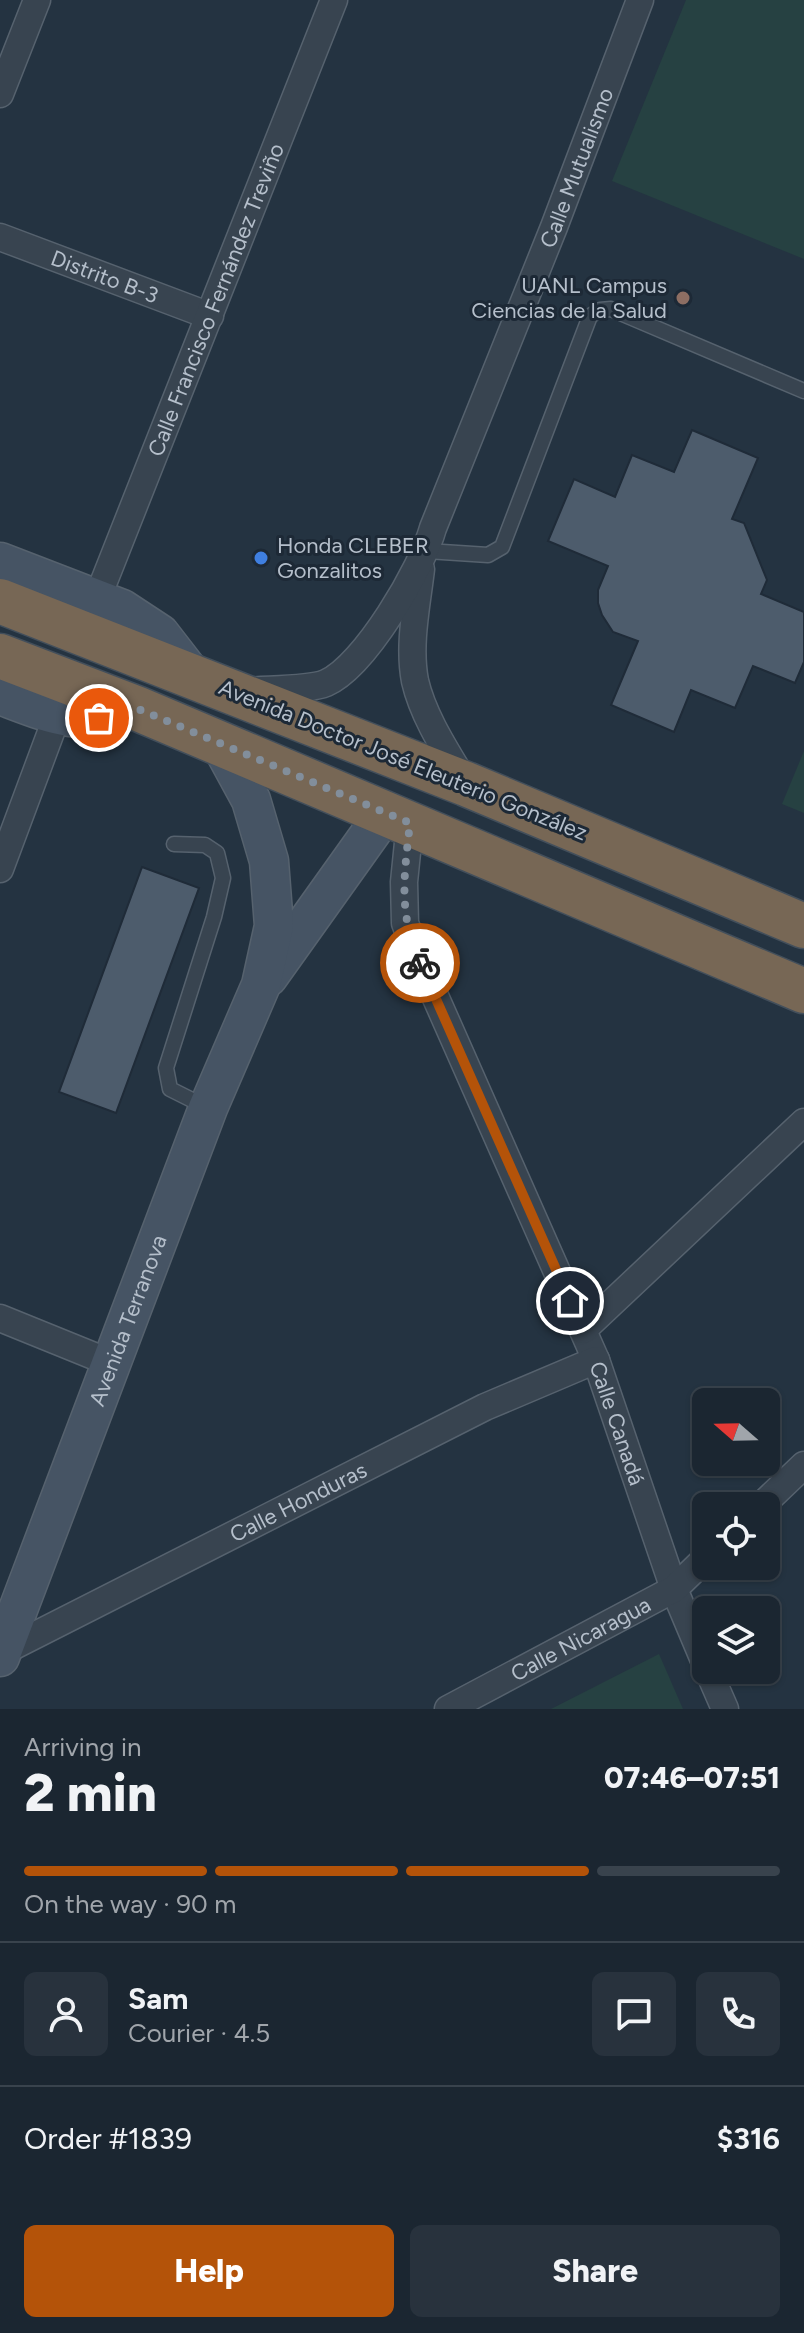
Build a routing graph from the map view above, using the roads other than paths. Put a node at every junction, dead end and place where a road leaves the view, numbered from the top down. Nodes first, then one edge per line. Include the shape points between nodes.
1 (37, 0) edge
2 (334, 0) edge
3 (640, 0) edge
4 (0, 94) edge
5 (0, 237) edge
6 (210, 316) junction
7 (804, 391) edge
8 (424, 554) junction
9 (0, 562) edge
10 (97, 599) junction
11 (0, 601) edge
12 (0, 656) edge
13 (191, 674) junction
14 (235, 692) junction
15 (0, 695) edge
16 (136, 708) junction
17 (57, 716) junction
18 (220, 743) junction
19 (466, 784) junction
20 (397, 818) junction
21 (174, 844) dead end
22 (0, 869) edge
23 (804, 926) edge
24 (261, 985) junction
25 (804, 991) edge
26 (208, 1108) junction
27 (804, 1122) edge
28 (0, 1318) edge
29 (583, 1330) junction
30 (596, 1360) junction
31 (111, 1363) junction
32 (804, 1465) edge
33 (776, 1492) edge
34 (692, 1572) edge
35 (674, 1589) junction
36 (692, 1632) edge
37 (1, 1654) edge
38 (714, 1684) edge
39 (448, 1709) edge
40 (725, 1709) edge

1 - 4 street
2 - 6 street, Calle Francisco Fernández Treviño
3 - 8 street, Calle Mutualismo
5 - 6 street, Distrito B-3
6 - 10 street, Calle Francisco Fernández Treviño
7 - 8 lane via 611,309 600,310 590,316 502,547 488,555
8 - 14 street, Calle Mutualismo via 367,648 339,676 323,685
8 - 19 street, Calle Mutualismo via 414,624 415,681
9 - 10 street
10 - 13 street via 160,634
11 - 13 highway, Avenida Doctor José Eleuterio González
12 - 16 highway
13 - 14 highway, Avenida Doctor José Eleuterio González
14 - 19 highway, Avenida Doctor José Eleuterio González
15 - 17 street
16 - 17 street via 99,718
16 - 18 highway
17 - 22 street
18 - 20 highway
18 - 24 street, Avenida Terranova via 251,800 269,861 274,926
19 - 23 highway, Avenida Doctor José Eleuterio González
20 - 24 street, Avenida Terranova
20 - 25 highway
20 - 29 street, Calle Canadá via 405,923
21 - 26 lane via 205,845 217,853 223,878 166,1068 170,1089
24 - 26 street, Avenida Terranova
26 - 31 street, Avenida Terranova
27 - 29 street
28 - 31 street
29 - 30 street, Calle Canadá
30 - 35 street, Calle Canadá
30 - 37 street, Calle Honduras via 485,1407
31 - 37 street, Avenida Terranova
32 - 33 street
34 - 35 street, Calle Nicaragua
35 - 36 street, Calle Canadá
35 - 39 street, Calle Nicaragua
38 - 40 street, Calle Canadá

